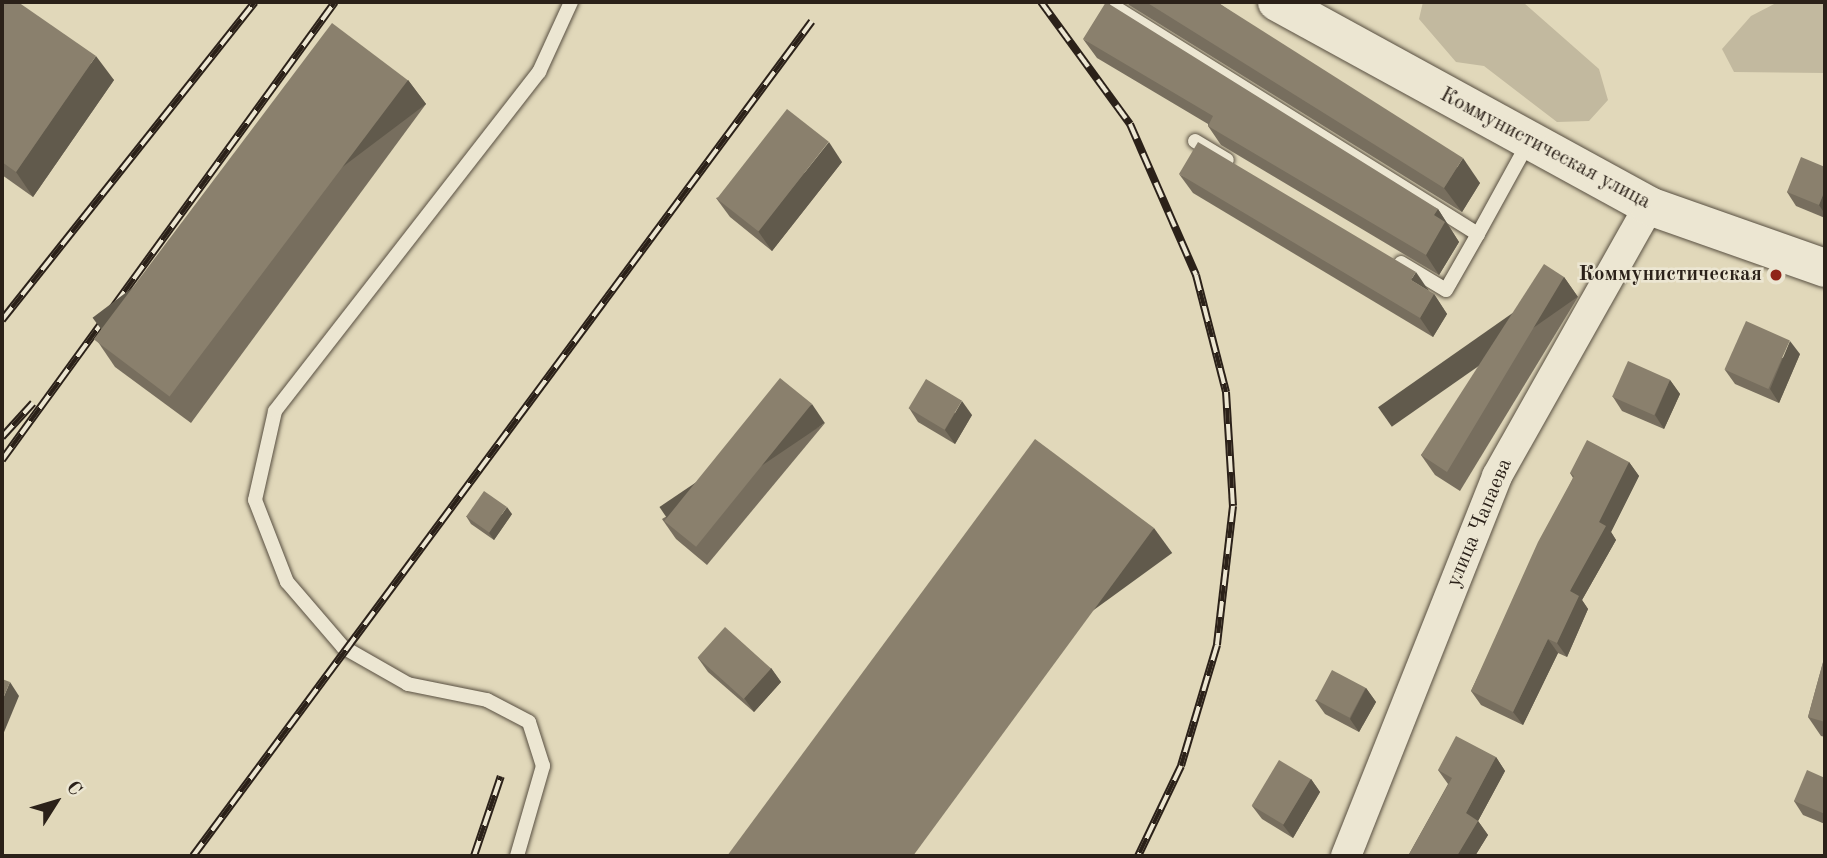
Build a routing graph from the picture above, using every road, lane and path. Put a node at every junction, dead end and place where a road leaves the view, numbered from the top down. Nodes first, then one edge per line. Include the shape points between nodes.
1 (571, 2) edge
2 (1277, 2) edge
3 (1116, 8) edge
4 (1195, 141) edge
5 (1528, 143) junction
6 (1242, 169) edge
7 (1649, 206) junction
8 (1478, 234) junction
9 (1386, 254) edge
10 (1825, 268) edge
11 (517, 856) edge
12 (1346, 856) edge

1 - 11 lane via 538,72 275,411 255,500 287,582 343,647 408,684 487,700 529,722 543,766
2 - 5 street, Коммунистическая улица
3 - 8 lane
4 - 6 lane
5 - 7 street, Коммунистическая улица
5 - 8 lane
7 - 10 street, Коммунистическая улица
7 - 12 street, улица Чапаева via 1497,476
8 - 9 lane via 1446,290

